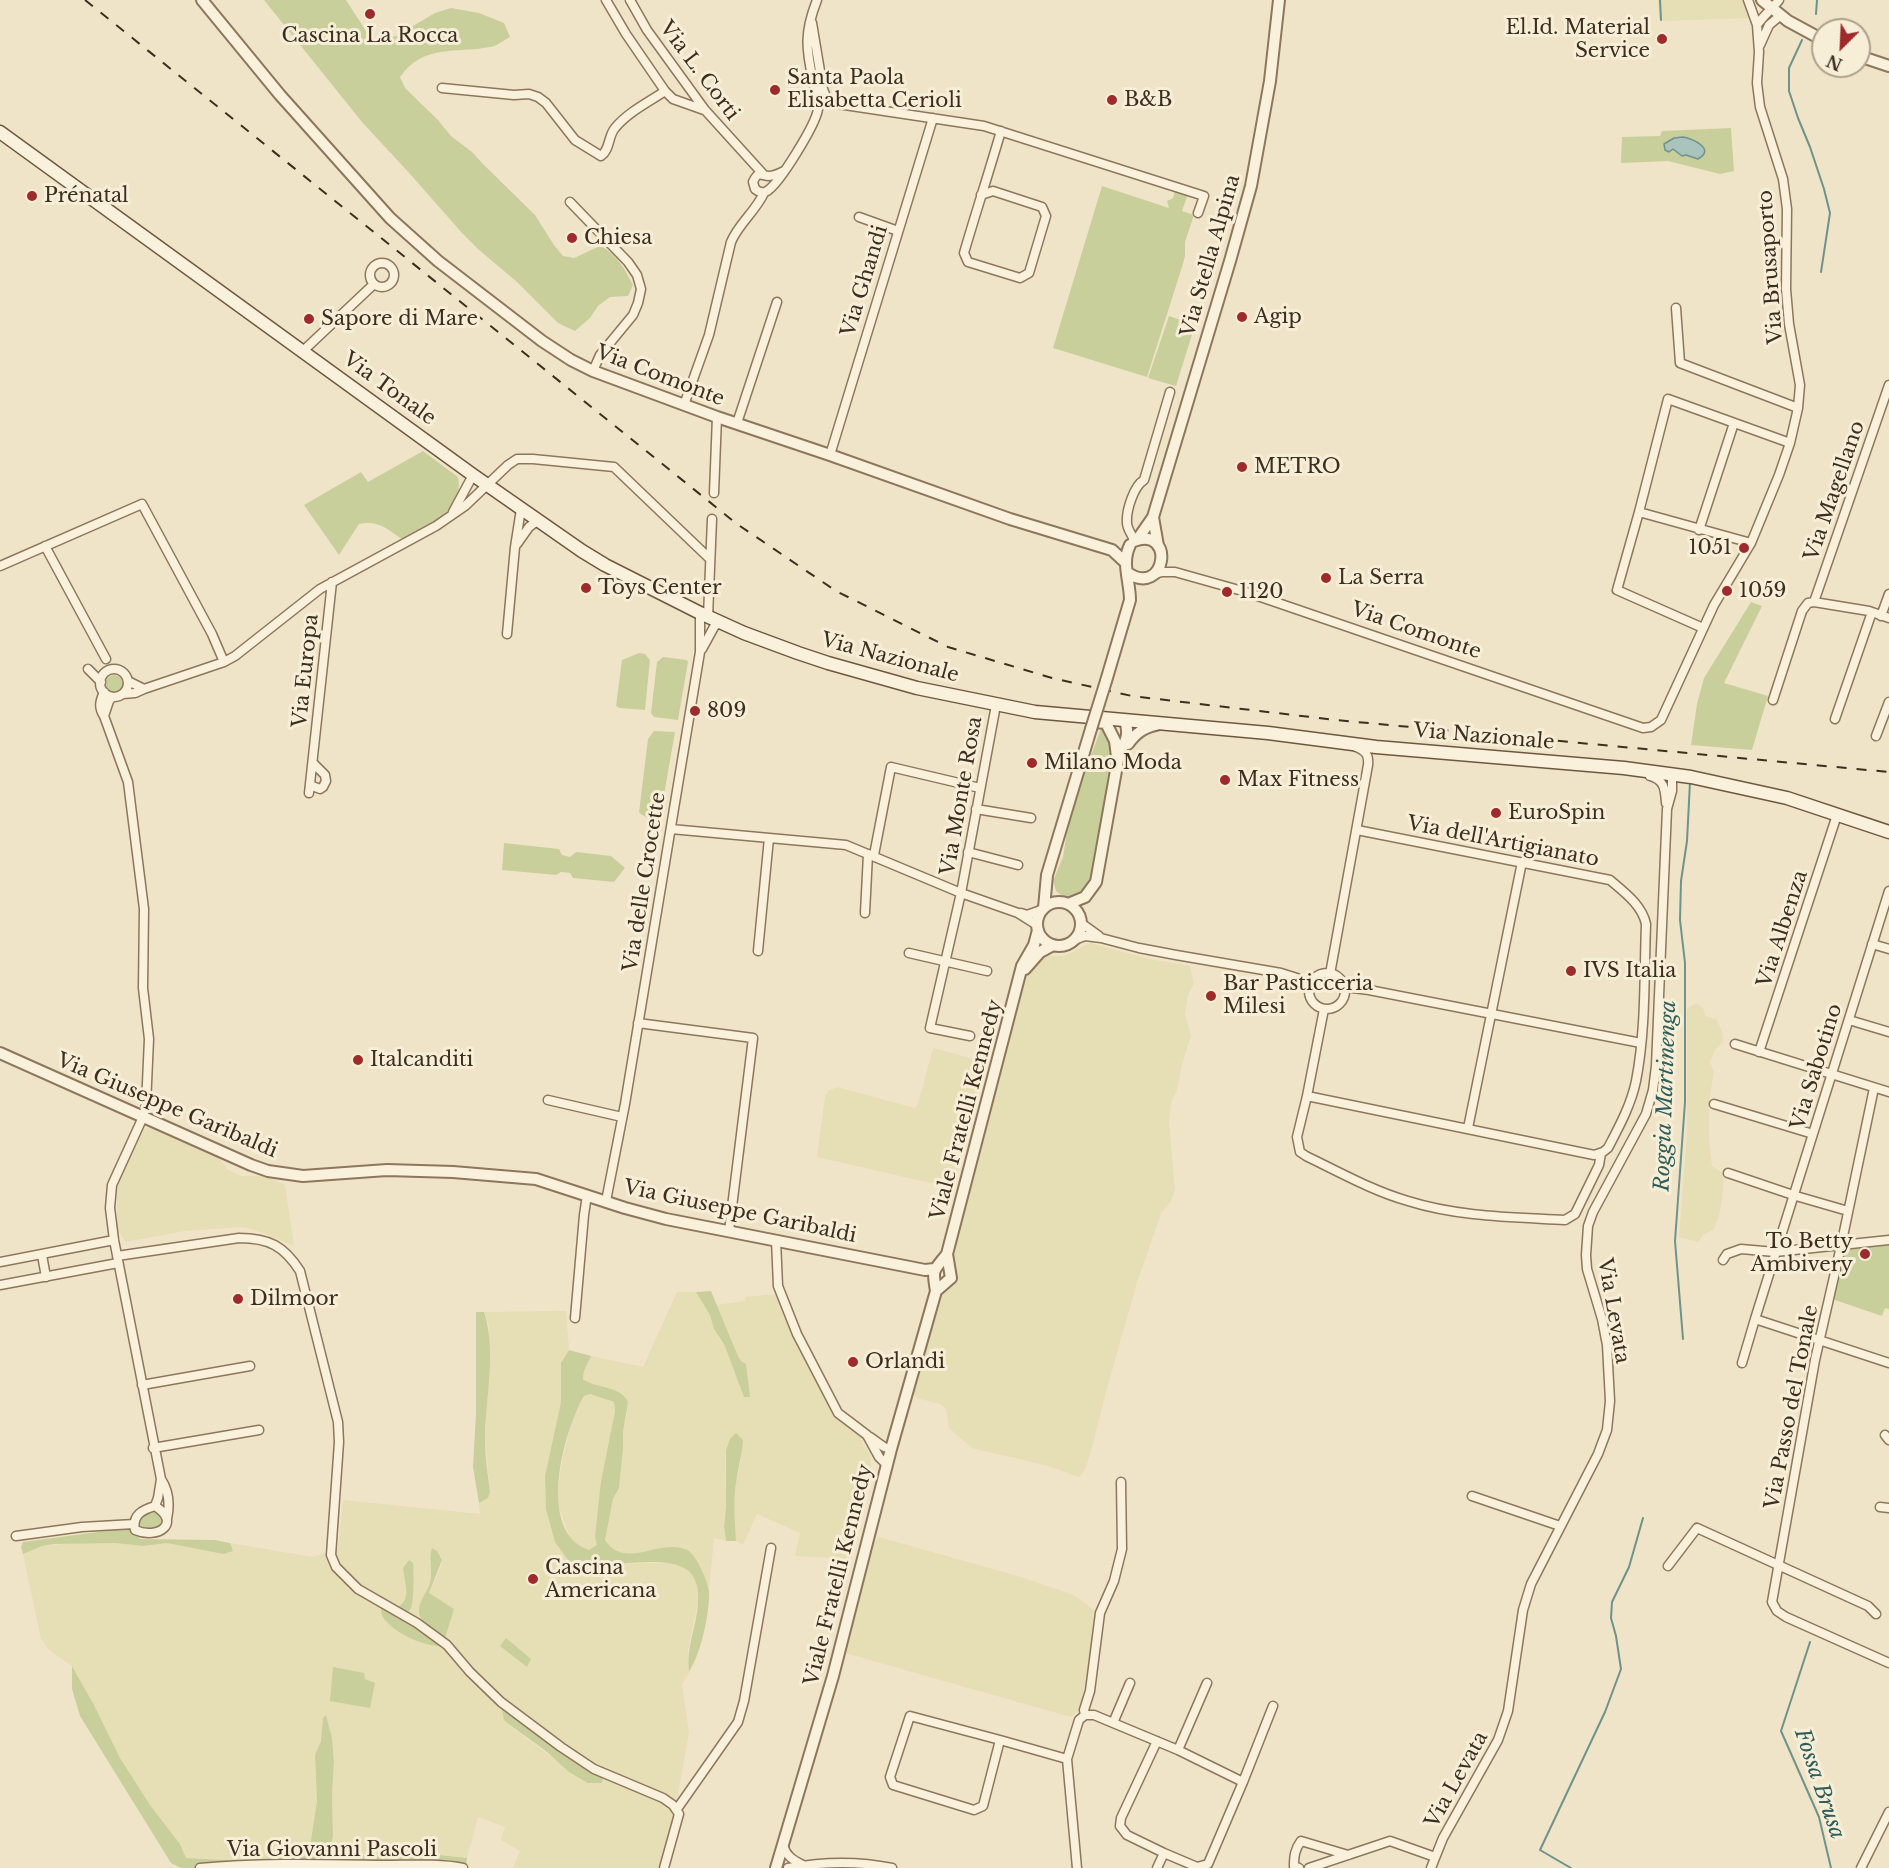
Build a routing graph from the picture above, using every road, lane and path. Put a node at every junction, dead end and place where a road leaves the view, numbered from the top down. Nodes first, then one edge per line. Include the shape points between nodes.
1 (201, 0) edge
2 (606, 0) edge
3 (630, 0) edge
4 (817, 0) edge
5 (1279, 0) edge
6 (1748, 0) edge
7 (1762, 0) edge
8 (1778, 8) edge
9 (811, 18) junction
10 (1757, 25) junction
11 (1811, 31) edge
12 (1759, 52) junction
13 (1871, 60) edge
14 (1889, 66) edge
15 (442, 88) dead end
16 (665, 91) junction
17 (818, 101) junction
18 (828, 102) junction
19 (705, 110) junction
20 (933, 117) junction
21 (1001, 131) junction
22 (0, 132) edge
23 (747, 157) junction
24 (784, 171) junction
25 (766, 175) junction
26 (754, 178) junction
27 (987, 179) junction
28 (772, 186) junction
29 (755, 189) junction
30 (993, 191) junction
31 (764, 193) junction
32 (981, 195) junction
33 (570, 202) dead end
34 (1198, 213) dead end
35 (859, 217) dead end
36 (747, 219) junction
37 (898, 231) junction
38 (374, 284) dead end
39 (777, 302) dead end
40 (1676, 308) dead end
41 (303, 351) junction
42 (593, 371) junction
43 (1888, 390) edge
44 (1170, 392) dead end
45 (684, 405) junction
46 (1798, 408) junction
47 (717, 417) junction
48 (737, 423) junction
49 (1734, 423) junction
50 (1790, 443) junction
51 (830, 455) junction
52 (473, 475) junction
53 (487, 485) junction
54 (714, 493) dead end
55 (521, 510) junction
56 (1639, 512) junction
57 (451, 515) junction
58 (1153, 517) junction
59 (712, 519) dead end
60 (537, 521) junction
61 (1700, 530) junction
62 (1134, 542) junction
63 (1751, 543) junction
64 (45, 546) junction
65 (515, 547) junction
66 (1112, 550) junction
67 (1160, 551) junction
68 (709, 558) junction
69 (0, 566) edge
70 (1126, 568) junction
71 (1175, 572) junction
72 (1152, 576) junction
73 (332, 582) junction
74 (1889, 594) edge
75 (1130, 600) junction
76 (1814, 602) junction
77 (1872, 612) junction
78 (709, 617) junction
79 (1885, 617) edge
80 (1702, 628) junction
81 (507, 634) dead end
82 (700, 652) junction
83 (224, 662) junction
84 (106, 675) junction
85 (128, 681) junction
86 (144, 689) junction
87 (104, 692) junction
88 (123, 694) junction
89 (112, 697) junction
90 (1773, 700) dead end
91 (1889, 702) edge
92 (996, 705) junction
93 (1068, 715) junction
94 (104, 717) junction
95 (1835, 719) dead end
96 (1124, 720) junction
97 (1159, 724) junction
98 (1643, 728) joint
99 (1876, 736) dead end
100 (1372, 753) junction
101 (1118, 758) junction
102 (313, 763) junction
103 (1624, 768) junction
104 (1672, 774) junction
105 (1691, 777) junction
106 (980, 788) junction
107 (1668, 789) junction
108 (976, 809) junction
109 (1837, 815) junction
110 (1031, 818) dead end
111 (671, 829) junction
112 (1357, 830) junction
113 (1889, 832) edge
114 (769, 838) junction
115 (969, 852) junction
116 (871, 855) junction
117 (1522, 862) junction
118 (1018, 865) dead end
119 (1050, 870) junction
120 (1096, 882) junction
121 (1889, 891) edge
122 (961, 893) junction
123 (1065, 903) junction
124 (1042, 909) junction
125 (865, 913) dead end
126 (1018, 913) junction
127 (1081, 921) junction
128 (1038, 928) junction
129 (1101, 938) junction
130 (1074, 940) junction
131 (1872, 944) junction
132 (1053, 945) junction
133 (1889, 949) edge
134 (758, 951) dead end
135 (909, 953) dead end
136 (944, 961) junction
137 (987, 971) dead end
138 (1021, 974) junction
139 (1330, 974) junction
140 (1310, 986) junction
141 (1344, 987) junction
142 (1324, 1009) junction
143 (1491, 1014) junction
144 (1849, 1020) junction
145 (638, 1023) junction
146 (1889, 1032) edge
147 (970, 1036) dead end
148 (1641, 1043) junction
149 (1735, 1044) dead end
150 (1759, 1052) junction
151 (0, 1053) edge
152 (1832, 1075) junction
153 (1874, 1088) junction
154 (1889, 1092) edge
155 (1307, 1096) junction
156 (548, 1100) dead end
157 (1714, 1104) dead end
158 (143, 1117) junction
159 (622, 1117) junction
160 (1468, 1128) junction
161 (1813, 1134) junction
162 (1601, 1153) junction
163 (1728, 1173) dead end
164 (587, 1195) junction
165 (1793, 1195) junction
166 (606, 1201) junction
167 (1848, 1211) junction
168 (729, 1231) junction
169 (114, 1240) junction
170 (776, 1240) junction
171 (1889, 1240) edge
172 (1841, 1246) junction
173 (1775, 1252) junction
174 (947, 1254) junction
175 (42, 1255) junction
176 (117, 1260) junction
177 (1723, 1260) dead end
178 (0, 1262) edge
179 (951, 1270) junction
180 (933, 1272) junction
181 (46, 1277) junction
182 (946, 1283) junction
183 (0, 1285) edge
184 (936, 1291) junction
185 (575, 1318) dead end
186 (1755, 1319) junction
187 (1820, 1340) junction
188 (1742, 1363) dead end
189 (1889, 1363) edge
190 (250, 1366) dead end
191 (142, 1385) junction
192 (259, 1430) dead end
193 (867, 1435) junction
194 (153, 1448) junction
195 (891, 1449) junction
196 (886, 1465) junction
197 (161, 1479) junction
198 (1121, 1482) dead end
199 (1472, 1496) dead end
200 (155, 1506) junction
201 (167, 1519) junction
202 (134, 1524) junction
203 (1560, 1526) junction
204 (16, 1536) dead end
205 (771, 1548) dead end
206 (1668, 1566) dead end
207 (1778, 1566) junction
208 (1876, 1614) dead end
209 (1889, 1663) edge
210 (1130, 1683) dead end
211 (1207, 1683) dead end
212 (1273, 1706) dead end
213 (1085, 1715) junction
214 (1113, 1723) junction
215 (1000, 1740) junction
216 (1157, 1741) junction
217 (1178, 1750) junction
218 (1067, 1759) junction
219 (1243, 1782) junction
220 (677, 1809) junction
221 (1889, 1812) edge
222 (783, 1845) junction
223 (1164, 1853) junction
224 (1349, 1855) junction
225 (1435, 1857) junction
226 (782, 1867) edge
227 (800, 1867) edge
228 (200, 1868) edge
229 (463, 1868) edge
230 (664, 1868) edge
231 (892, 1868) edge
232 (1077, 1868) edge
233 (1157, 1868) edge
234 (1299, 1868) edge
235 (1309, 1868) edge
236 (1431, 1868) edge
237 (1860, 1868) edge

1 - 42 street, Via Comonte via 280,95 412,240 542,341
2 - 16 street
3 - 19 street, Via L. Corti
4 - 9 street
5 - 58 street, Via Stella Alpina via 1270,81 1251,186
6 - 10 street, Via Brusaporto
7 - 8 street
8 - 10 street via 1767,12
8 - 11 street
8 - 12 street, Via Brusaporto
9 - 17 street via 806,37
9 - 18 street
10 - 12 street, Via Brusaporto
12 - 46 street, Via Brusaporto via 1760,107 1783,179 1787,209 1786,289 1800,386
13 - 14 street
15 - 16 street via 538,97 575,140 601,156 622,120
16 - 19 street via 674,99
17 - 18 street
17 - 24 street via 812,127
18 - 20 street
19 - 23 street, Via L. Corti
20 - 21 street
20 - 37 street, Via Ghandi
21 - 27 street
21 - 34 street via 1204,196
22 - 41 main road, Via Tonale
23 - 25 street, Via L. Corti
23 - 26 street, Via L. Corti
24 - 25 street
24 - 28 street
25 - 26 street
25 - 28 street
26 - 29 street
27 - 30 street
27 - 32 street
28 - 31 street
29 - 31 street
29 - 36 street
30 - 32 street
30 - 32 street via 1042,207 1046,216 1029,273 1020,278 968,262 963,252
31 - 36 street
33 - 42 street via 628,262 640,289 633,315 600,355
35 - 37 street
36 - 45 street via 731,242 709,335
37 - 51 street, Via Ghandi
38 - 41 street
39 - 48 street
40 - 46 street via 1680,363
41 - 52 main road, Via Tonale
42 - 45 street, Via Comonte
43 - 76 street, Via Magellano
44 - 62 street via 1144,480 1138,484 1129,509 1127,525
45 - 47 street, Via Comonte
46 - 50 street, Via Brusaporto
47 - 48 street, Via Comonte
47 - 54 street
48 - 51 street, Via Comonte
49 - 50 street
49 - 56 street via 1668,399
49 - 61 street
50 - 63 street, Via Brusaporto
51 - 66 street, Via Comonte via 1010,519
52 - 53 main road, Via Tonale
52 - 57 street
53 - 55 main road, Via Tonale
53 - 57 street
53 - 68 street via 513,461 522,458 614,466
55 - 60 main road, Via Tonale
55 - 65 street
56 - 61 street
56 - 80 street via 1617,590
57 - 73 street
58 - 62 street, Via Stella Alpina
58 - 67 street, Via Stella Alpina
59 - 68 street, Via delle Crocette
60 - 65 street
60 - 78 main road, Via Tonale via 605,565
61 - 63 street
62 - 66 street
62 - 67 street via 1147,538
62 - 70 street via 1126,552
63 - 80 street, Via Brusaporto
64 - 69 street
64 - 83 street via 142,504 213,634
64 - 84 street via 106,659
65 - 81 street
66 - 70 street
67 - 71 street
67 - 72 street via 1159,569
68 - 78 street, Via delle Crocette
70 - 72 street via 1137,579
70 - 75 street, Viale Fratelli Kennedy
71 - 72 street, Via Comonte
71 - 98 street, Via Comonte via 1287,606
72 - 75 street, Viale Fratelli Kennedy
73 - 83 street
73 - 102 street, Via Europa
74 - 79 street
75 - 119 street, Viale Fratelli Kennedy, bridge
76 - 77 street
76 - 90 street, Via Magellano via 1802,611
77 - 79 street
77 - 95 street
78 - 82 street, Via delle Crocette
78 - 82 street, Via delle Crocette via 714,627
78 - 92 main road, Via Nazionale via 828,663
80 - 98 street, Via Brusaporto via 1661,720
82 - 111 street, Via delle Crocette
83 - 86 street
84 - 85 street via 120,671
84 - 87 street
85 - 86 street
85 - 88 street
86 - 88 street
87 - 89 street
87 - 94 street via 100,701
88 - 89 street
89 - 94 street
91 - 99 street
92 - 93 main road, Via Nazionale
92 - 106 street, Via Monte Rosa
93 - 96 main road, Via Nazionale
93 - 101 street, Via Nazionale via 1106,723
94 - 158 street via 128,782 144,909 143,988 148,1039
96 - 97 main road, Via Nazionale
96 - 101 street via 1118,734
97 - 100 main road, Via Nazionale via 1345,742
97 - 101 street via 1136,734
100 - 103 main road, Via Nazionale
100 - 112 street
101 - 120 street
102 - 102 street, Via Europa via 309,789 320,789 325,775
103 - 104 main road, Via Nazionale
103 - 107 street via 1658,778
104 - 105 main road, Via Nazionale
104 - 107 street, Via Levata
105 - 107 street
105 - 109 main road, Via Nazionale via 1787,798
106 - 108 street, Via Monte Rosa
106 - 116 street via 891,767
107 - 203 street, Via Levata via 1653,1090 1646,1114 1593,1212 1586,1239 1587,1269 1607,1345 1609,1419 1604,1441
108 - 110 street
108 - 115 street, Via Monte Rosa
109 - 113 main road, Via Nazionale
109 - 150 street, Via Albenza
111 - 114 street
111 - 145 street, Via delle Crocette
112 - 117 street, Via dell'Artigianato
112 - 139 street
114 - 116 street via 846,845
114 - 134 street
115 - 118 street
115 - 122 street, Via Monte Rosa
116 - 122 street
116 - 125 street
117 - 143 street
117 - 148 street, Via dell'Artigianato via 1610,880 1644,915
119 - 123 street via 1053,891
119 - 124 street, Viale Fratelli Kennedy
120 - 123 street via 1084,897
120 - 127 street via 1083,907
121 - 131 street, Via Sabotino
122 - 126 street
122 - 136 street, Via Monte Rosa
123 - 124 street via 1052,903
123 - 127 street via 1077,911
124 - 126 street via 1027,915
124 - 128 street, Viale Fratelli Kennedy
126 - 128 street
127 - 129 street
127 - 130 street
128 - 132 street via 1045,941
128 - 138 street, Viale Fratelli Kennedy
129 - 130 street via 1085,936
129 - 140 street via 1281,973
130 - 132 street, Viale Fratelli Kennedy
131 - 133 street
131 - 144 street, Via Sabotino
132 - 138 street, Viale Fratelli Kennedy via 1040,952
135 - 136 street
136 - 137 street
136 - 147 street, Via Monte Rosa via 930,1028
138 - 174 street, Viale Fratelli Kennedy
139 - 140 street via 1317,976
139 - 141 street via 1338,977
140 - 142 street via 1313,1002
141 - 142 street via 1340,1004
141 - 143 street
142 - 155 street
143 - 148 street
143 - 160 street
144 - 146 street
144 - 152 street, Via Sabotino
145 - 159 street, Via delle Crocette
145 - 168 street via 753,1038
148 - 162 street, Via dell'Artigianato via 1630,1101 1608,1148
149 - 150 street
150 - 152 street
151 - 158 street, Via Giuseppe Garibaldi
152 - 153 street
152 - 161 street, Via Sabotino
153 - 154 street
153 - 167 street, Via Passo del Tonale
155 - 160 street
155 - 162 street, Via dell'Artigianato via 1297,1137 1300,1152 1408,1202 1477,1215 1565,1220 1575,1214
156 - 159 street
157 - 161 street
158 - 164 street, Via Giuseppe Garibaldi via 268,1171 303,1176 387,1170 453,1172 536,1179
158 - 169 street via 112,1185
159 - 166 street, Via delle Crocette
160 - 162 street via 1588,1154
161 - 165 street, Via Sabotino
163 - 165 street
164 - 166 street, Via Giuseppe Garibaldi
164 - 185 street
165 - 167 street
165 - 173 street, Via Sabotino
166 - 168 street, Via Giuseppe Garibaldi via 666,1219
167 - 172 street, Via Passo del Tonale
168 - 170 street, Via Giuseppe Garibaldi
169 - 175 street
169 - 176 street
170 - 180 street, Via Giuseppe Garibaldi
170 - 193 street via 778,1286 797,1334 838,1413
171 - 172 street
172 - 173 street
172 - 187 street, Via Passo del Tonale
173 - 177 street via 1741,1250 1727,1254
173 - 186 street, Via Sabotino
174 - 179 street, Viale Fratelli Kennedy
174 - 180 street, Viale Fratelli Kennedy
175 - 178 street
175 - 181 street
176 - 181 street
176 - 191 street
176 - 220 street via 239,1238 274,1244 292,1258 303,1280 338,1422 331,1555 336,1567 358,1589 447,1645 501,1702 561,1747 594,1769 663,1798
179 - 180 street via 945,1265
179 - 182 street
180 - 182 street via 939,1283
180 - 184 street, Viale Fratelli Kennedy
181 - 183 street
182 - 184 street
184 - 195 street, Viale Fratelli Kennedy
186 - 187 street
186 - 188 street, Via Sabotino
187 - 189 street
187 - 207 street, Via Passo del Tonale
190 - 191 street
191 - 194 street
192 - 194 street
193 - 195 street
193 - 196 street
194 - 197 street
195 - 196 street, Viale Fratelli Kennedy
196 - 222 street, Viale Fratelli Kennedy via 833,1676
197 - 200 street
197 - 201 street via 169,1504
198 - 213 street via 1122,1549 1100,1613
199 - 203 street
200 - 201 street
200 - 202 street via 142,1510
201 - 202 street via 154,1534 135,1530
202 - 204 street
203 - 225 street, Via Levata via 1527,1595 1505,1723
205 - 220 street via 738,1722
206 - 207 street via 1696,1528
207 - 208 street via 1868,1606
207 - 209 street, Via Passo del Tonale via 1772,1602 1778,1611
210 - 214 street
211 - 217 street
212 - 219 street
213 - 214 street
213 - 218 street via 1079,1720
214 - 216 street
215 - 215 street via 982,1806 974,1810 893,1785 890,1777 910,1716
215 - 218 street
216 - 217 street
216 - 223 street via 1120,1826 1127,1835
217 - 219 street
218 - 232 street
219 - 223 street via 1208,1864 1197,1867
220 - 230 street via 678,1823
221 - 237 street
222 - 226 street, Viale Fratelli Kennedy
222 - 227 street
223 - 233 street
224 - 225 street via 1390,1841
224 - 234 street via 1301,1841 1294,1857 1294,1866
224 - 235 street
225 - 236 street, Via Levata
226 - 227 street
227 - 231 street via 873,1864
228 - 229 street, Via Giovanni Pascoli via 415,1864

